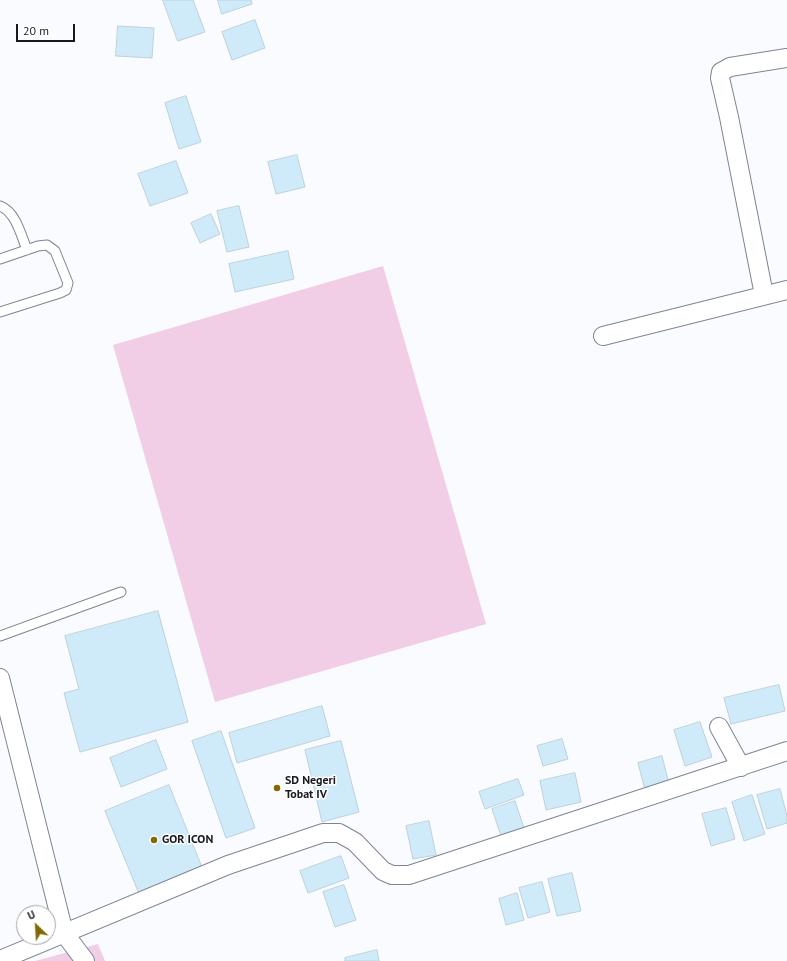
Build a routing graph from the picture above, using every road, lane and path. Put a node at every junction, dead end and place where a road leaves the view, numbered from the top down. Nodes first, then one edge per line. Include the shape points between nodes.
1 (787, 58) edge
2 (0, 206) edge
3 (27, 250) junction
4 (0, 259) edge
5 (787, 290) edge
6 (764, 295) junction
7 (0, 312) edge
8 (603, 336) dead end
9 (121, 592) dead end
10 (0, 636) edge
11 (0, 678) edge
12 (719, 727) dead end
13 (787, 751) edge
14 (741, 766) junction
15 (64, 933) junction
16 (0, 960) edge
17 (85, 961) edge

1 - 6 street via 730,67 721,72 720,78
2 - 3 lane via 6,208 14,218
3 - 4 lane
3 - 7 lane via 47,245 55,251 68,282 66,290
5 - 6 street
6 - 8 street
9 - 10 lane
11 - 15 street
12 - 14 street
13 - 14 street
14 - 15 street via 408,875 392,875 383,871 355,842 339,833 323,833 228,865
15 - 16 street
15 - 17 street

